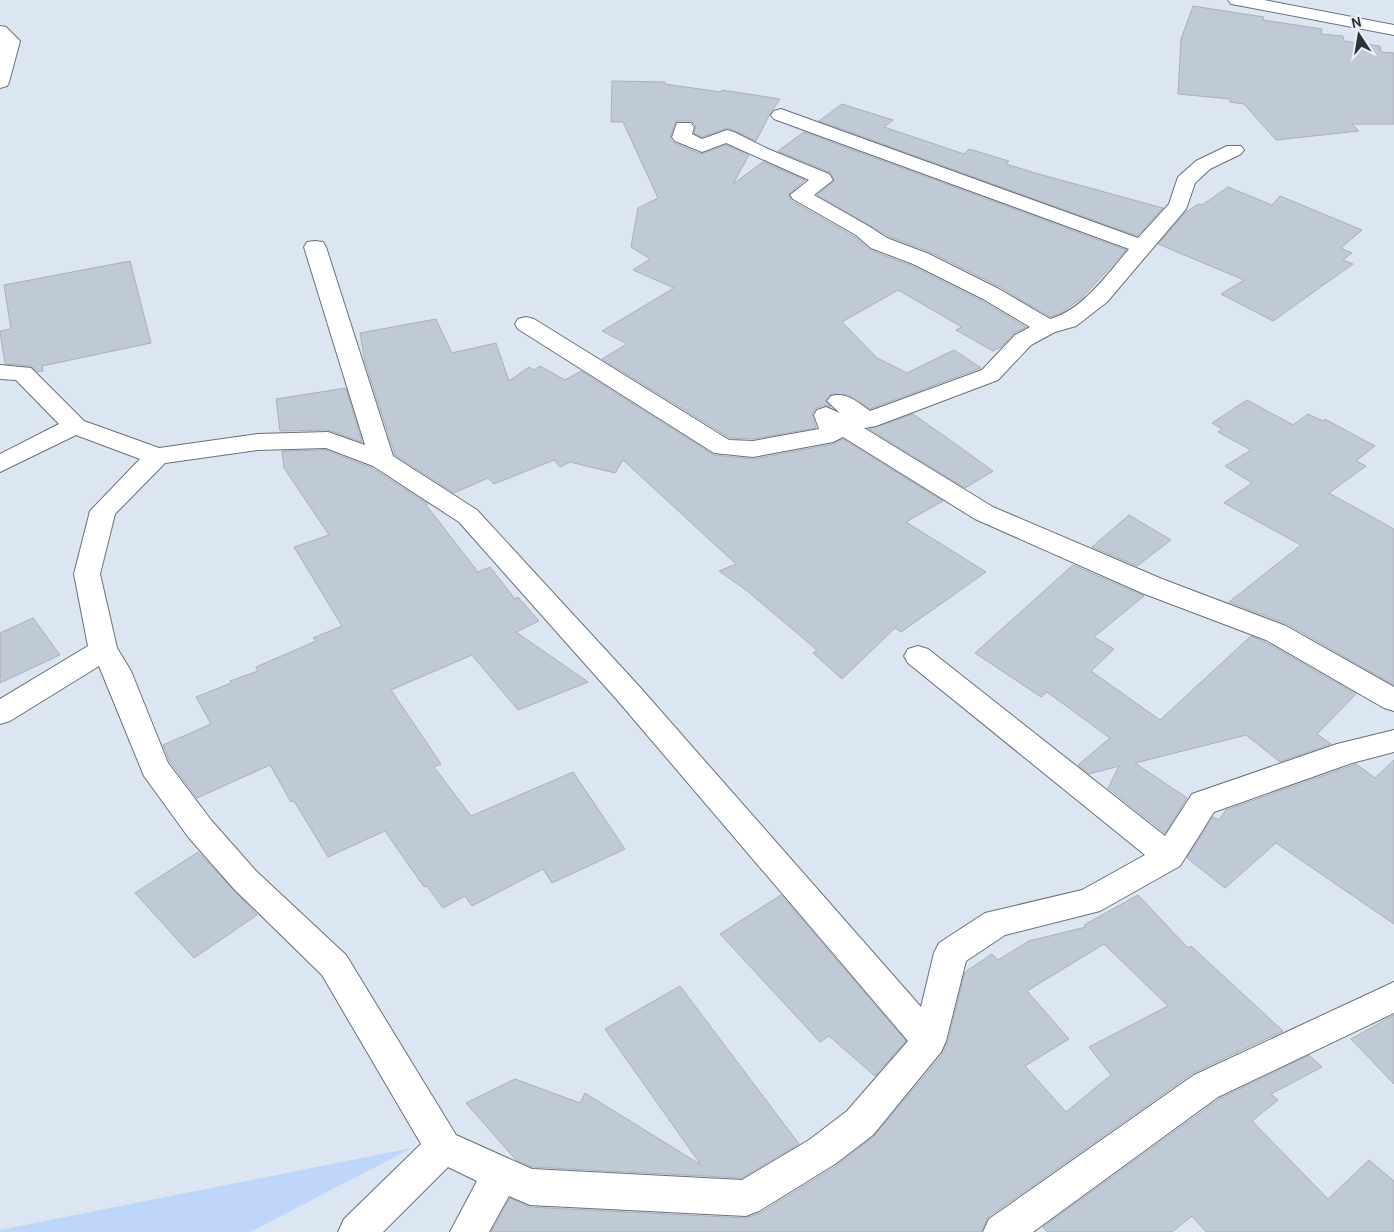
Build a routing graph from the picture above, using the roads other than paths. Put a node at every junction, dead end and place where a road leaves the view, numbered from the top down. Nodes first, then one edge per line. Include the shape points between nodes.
1 (1237, 0) edge
2 (1394, 30) edge
3 (0, 31) edge
4 (0, 82) edge
5 (781, 115) dead end
6 (684, 127) dead end
7 (1234, 150) dead end
8 (315, 247) dead end
9 (1142, 247) junction
10 (526, 324) dead end
11 (1047, 327) junction
12 (0, 372) edge
13 (826, 416) junction
14 (75, 426) junction
15 (157, 456) junction
16 (382, 460) junction
17 (0, 464) edge
18 (103, 650) junction
19 (918, 656) dead end
20 (1394, 700) edge
21 (0, 713) edge
22 (1394, 741) edge
23 (1168, 857) junction
24 (1394, 997) edge
25 (929, 1041) junction
26 (443, 1147) junction
27 (501, 1174) junction
28 (357, 1232) edge
29 (469, 1232) edge
30 (1002, 1232) edge

1 - 2 street
3 - 4 street via 11,41
5 - 9 street
6 - 11 street via 682,137 702,146 727,136 822,178 800,195 879,243 922,259
7 - 9 street via 1210,160 1185,181 1179,205
8 - 16 street
9 - 11 street via 1099,297 1068,321
10 - 13 street via 723,447 753,449 833,434
11 - 13 street via 1023,340 990,375 867,421 839,402
12 - 14 street via 23,373
13 - 20 street via 984,513 1152,586 1276,633
14 - 15 street
14 - 17 street
15 - 16 street via 257,442 328,440
15 - 18 street via 103,511 87,574
16 - 25 street via 468,516 634,700
18 - 21 street
18 - 26 street via 117,670 156,768 200,830 245,880 334,965
19 - 23 street
22 - 23 street via 1348,752 1203,803
23 - 25 street via 1089,902 997,923 951,953
24 - 30 street via 1206,1086
25 - 27 street via 860,1123 822,1152 746,1198 530,1188
26 - 27 street
26 - 28 street
27 - 29 street

